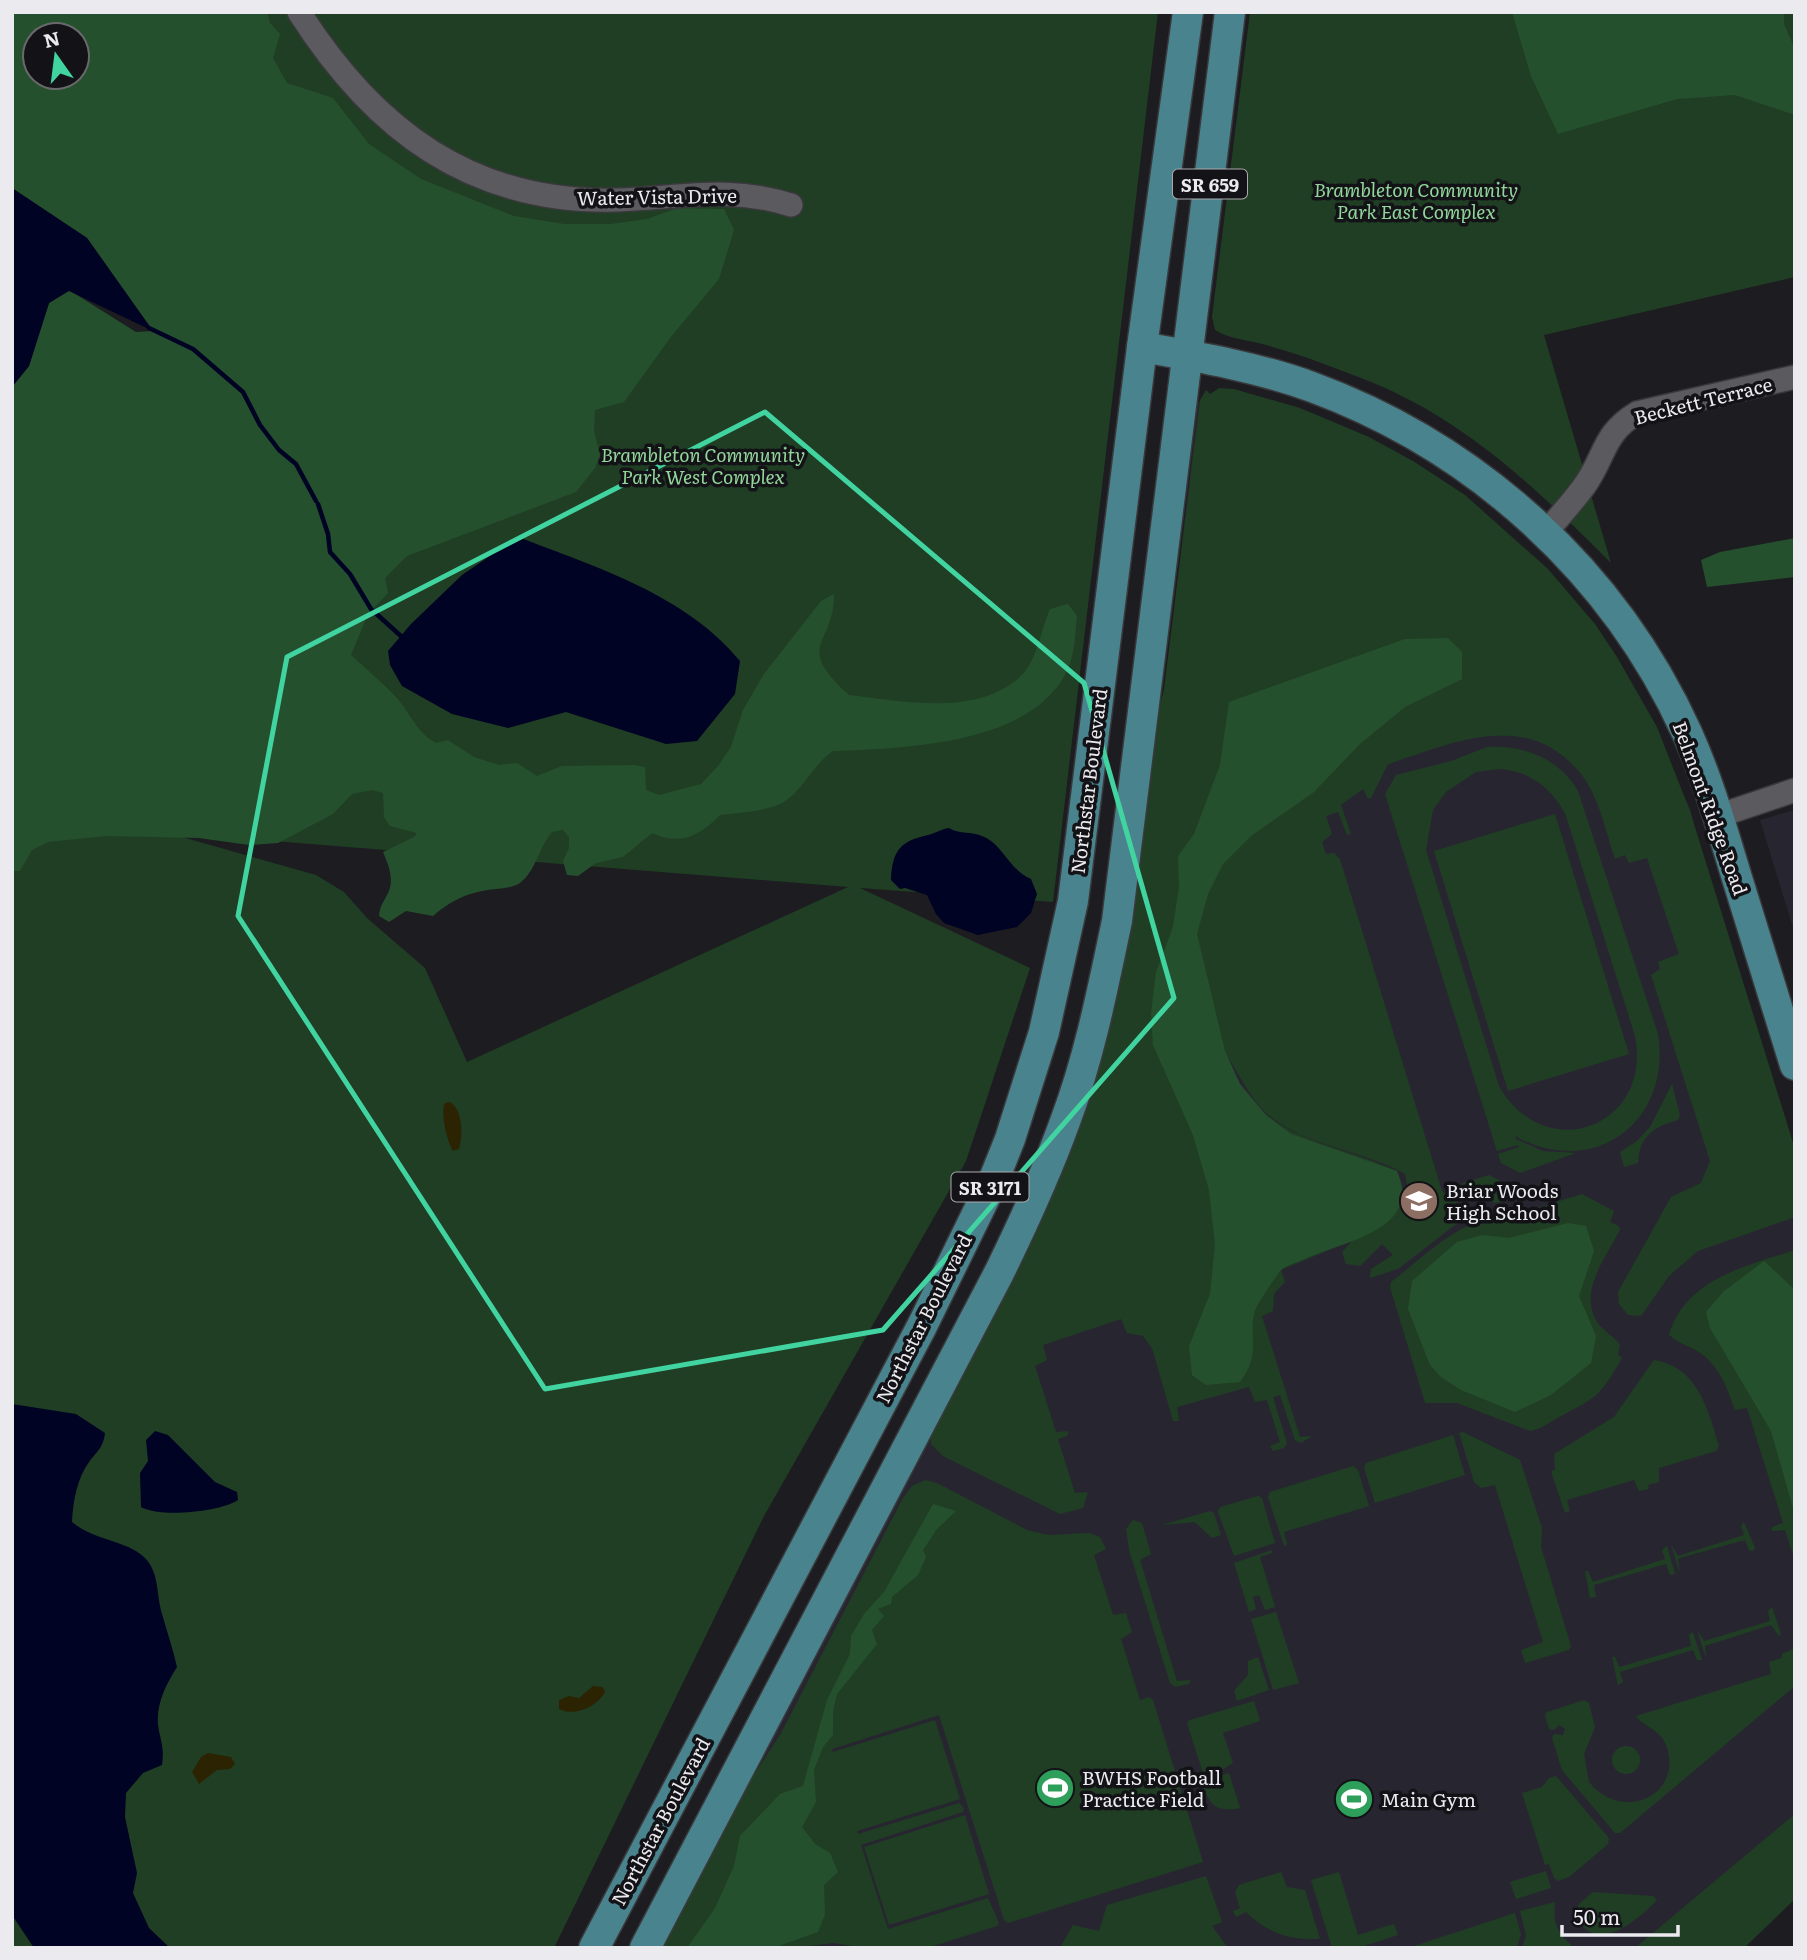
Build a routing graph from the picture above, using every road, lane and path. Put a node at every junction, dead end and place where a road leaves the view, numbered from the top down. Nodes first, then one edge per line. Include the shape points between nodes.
1 (299, 12) edge
2 (1188, 12) edge
3 (1230, 12) edge
4 (791, 205) dead end
5 (1142, 347) junction
6 (1186, 355) junction
7 (1795, 377) edge
8 (1545, 533) junction
9 (1795, 790) edge
10 (1718, 816) junction
11 (1795, 1065) edge
12 (594, 1948) edge
13 (645, 1948) edge

1 - 4 street, Water Vista Drive via 368,103 426,149 485,178 545,196 585,200 728,192 760,195
2 - 5 main road, SR 659
3 - 6 main road, SR 659
5 - 6 main road, Belmont Ridge Road
5 - 12 main road, Northstar Boulevard / SR 3171 via 1073,901 1044,1032 1010,1139 922,1326
6 - 8 main road, Belmont Ridge Road via 1283,378 1412,432 1488,483
6 - 13 main road, SR 3171 via 1117,921 1067,1118 999,1273
7 - 8 street, Beckett Terrace via 1637,413 1624,421 1605,443 1587,483
8 - 10 main road, Belmont Ridge Road via 1606,600 1649,662 1687,734
9 - 10 street
10 - 11 main road, Belmont Ridge Road

